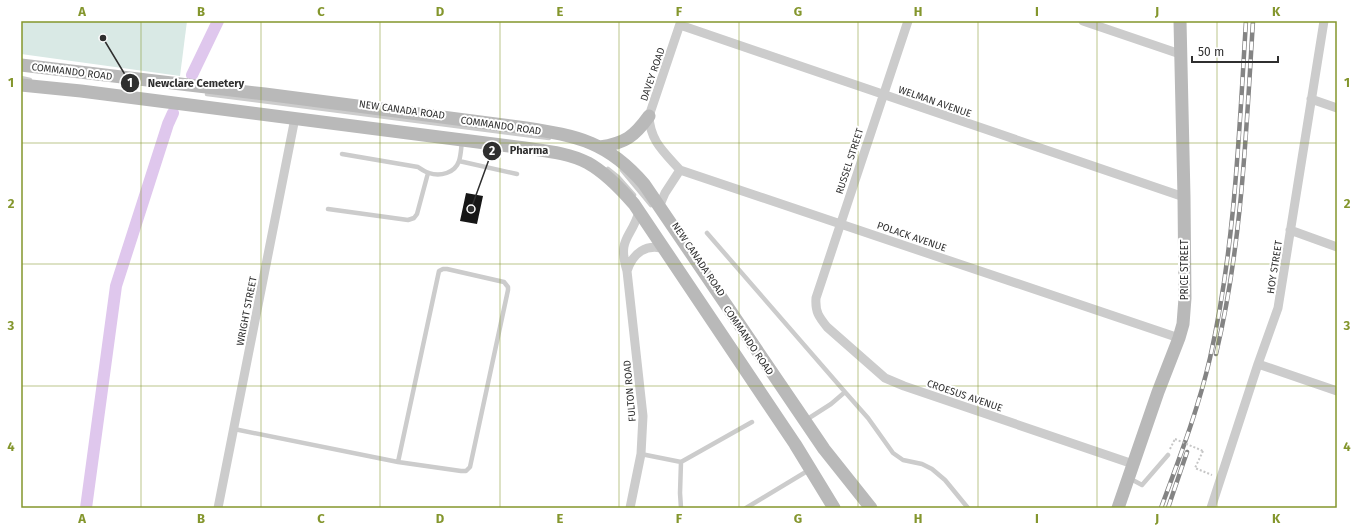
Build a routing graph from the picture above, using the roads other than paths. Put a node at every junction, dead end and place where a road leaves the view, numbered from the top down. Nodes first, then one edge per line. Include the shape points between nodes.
1 (908, 21) edge
2 (1083, 21) edge
3 (1180, 21) edge
4 (1324, 21) edge
5 (681, 23) edge
6 (1180, 54) junction
7 (21, 65) edge
8 (21, 70) edge
9 (21, 78) edge
10 (92, 79) dead end
11 (37, 80) dead end
12 (68, 84) dead end
13 (21, 85) edge
14 (202, 93) dead end
15 (883, 95) junction
16 (1311, 99) junction
17 (1337, 108) edge
18 (649, 116) junction
19 (295, 118) junction
20 (384, 124) dead end
21 (424, 129) dead end
22 (432, 130) dead end
23 (555, 139) dead end
24 (463, 140) junction
25 (575, 144) dead end
26 (596, 151) junction
27 (342, 154) dead end
28 (582, 154) dead end
29 (459, 161) junction
30 (617, 165) dead end
31 (680, 170) junction
32 (428, 173) junction
33 (517, 174) dead end
34 (1184, 197) junction
35 (639, 207) junction
36 (328, 209) dead end
37 (657, 209) junction
38 (840, 223) junction
39 (1290, 230) junction
40 (707, 233) dead end
41 (1337, 247) edge
42 (665, 249) junction
43 (627, 271) junction
44 (815, 308) joint
45 (1179, 338) junction
46 (735, 344) dead end
47 (1258, 364) junction
48 (1337, 391) edge
49 (846, 392) junction
50 (805, 421) junction
51 (752, 422) dead end
52 (234, 429) junction
53 (808, 435) dead end
54 (812, 441) dead end
55 (641, 454) junction
56 (808, 455) dead end
57 (1168, 455) dead end
58 (398, 462) junction
59 (681, 462) junction
60 (1133, 464) junction
61 (810, 470) junction
62 (1128, 478) junction
63 (844, 483) dead end
64 (852, 494) dead end
65 (218, 508) edge
66 (630, 508) edge
67 (681, 508) edge
68 (746, 508) edge
69 (834, 508) edge
70 (871, 508) edge
71 (968, 508) edge
72 (1118, 508) edge
73 (1211, 508) edge

1 - 15 street, RUSSEL STREET
2 - 6 street
3 - 6 main road, PRICE STREET
4 - 16 street, HOY STREET
5 - 15 street, WELMAN AVENUE
5 - 18 street, DAVEY ROAD
6 - 34 main road, PRICE STREET
7 - 26 main road, COMMANDO ROAD via 526,128 584,140
8 - 10 lane
9 - 11 lane
12 - 20 lane, NEW CANADA ROAD
13 - 19 main road, COMMANDO ROAD
14 - 23 lane, NEW CANADA ROAD
15 - 34 street, WELMAN AVENUE
15 - 38 street, RUSSEL STREET
16 - 17 street
16 - 39 street, HOY STREET
18 - 26 main road via 631,136
18 - 31 street, DAVEY ROAD via 652,135
19 - 24 main road, COMMANDO ROAD
19 - 52 street, WRIGHT STREET
21 - 22 lane, NEW CANADA ROAD
24 - 29 lane
24 - 35 main road, COMMANDO ROAD via 554,153 583,161 607,176
25 - 26 lane
26 - 37 main road, COMMANDO ROAD via 616,157 636,174 651,192
27 - 32 lane via 418,167
28 - 35 lane via 618,177
29 - 32 lane via 448,174
29 - 33 lane
30 - 37 lane
31 - 37 street
31 - 38 street, POLACK AVENUE
32 - 36 lane via 414,218 408,220
34 - 45 main road, PRICE STREET via 1184,308
35 - 42 main road, COMMANDO ROAD
35 - 43 street, FULTON ROAD via 635,225 625,238 623,246
37 - 50 main road, COMMANDO ROAD
38 - 44 street, RUSSEL STREET
38 - 45 street, POLACK AVENUE
39 - 41 street
39 - 47 street, HOY STREET via 1278,308
40 - 49 lane
42 - 43 street via 652,247 639,252
42 - 61 main road, COMMANDO ROAD
43 - 55 street, FULTON ROAD via 642,402
44 - 60 street, CROESUS AVENUE via 827,327 885,378
45 - 60 main road, PRICE STREET
46 - 56 lane
47 - 48 street
47 - 73 street, HOY STREET
49 - 50 lane
49 - 71 lane via 893,454 903,460 932,469 945,480
50 - 70 main road, COMMANDO ROAD
51 - 59 lane
52 - 58 lane
52 - 65 street, WRIGHT STREET
53 - 54 lane
55 - 59 lane
55 - 66 street, FULTON ROAD
57 - 62 lane via 1142,485
58 - 58 lane via 461,471 466,471 470,467 508,290 504,282 447,269 439,271
59 - 67 lane
60 - 62 main road, PRICE STREET
61 - 68 lane
61 - 69 main road, COMMANDO ROAD
62 - 72 main road, PRICE STREET
63 - 64 lane

